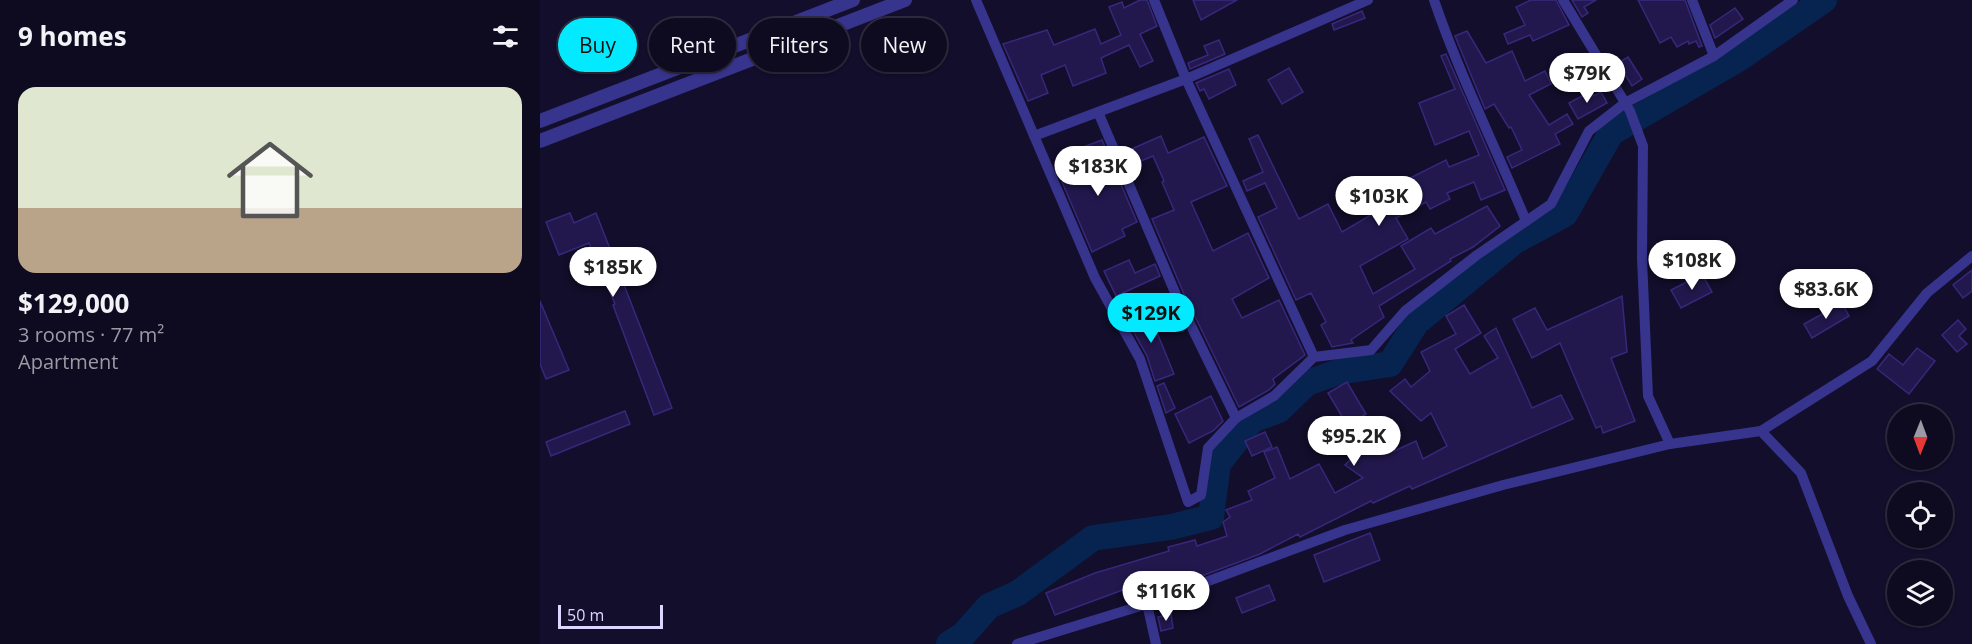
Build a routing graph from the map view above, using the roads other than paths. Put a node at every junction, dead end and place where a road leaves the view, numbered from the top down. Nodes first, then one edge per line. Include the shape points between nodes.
1 (853, 0) edge
2 (905, 0) edge
3 (976, 0) edge
4 (1154, 0) edge
5 (1368, 0) edge
6 (1434, 0) edge
7 (1692, 0) edge
8 (1567, 1) edge
9 (1789, 1) edge
10 (1714, 56) junction
11 (1186, 79) junction
12 (1627, 107) junction
13 (1098, 112) junction
14 (540, 121) edge
15 (1034, 136) junction
16 (540, 141) edge
17 (1526, 221) junction
18 (1972, 256) edge
19 (1314, 357) junction
20 (1236, 418) junction
21 (1761, 431) junction
22 (1670, 444) junction
23 (1147, 604) junction
24 (1017, 644) edge
25 (1156, 644) edge
26 (1871, 644) edge

1 - 14 street
2 - 16 street
3 - 15 street
4 - 11 street
5 - 11 street
6 - 17 street via 1451,49
7 - 10 street
8 - 12 street
9 - 10 street
10 - 12 street
11 - 13 street
11 - 19 street
12 - 17 street via 1589,131 1551,204
12 - 22 street via 1643,146 1642,259 1648,396
13 - 15 street
13 - 20 street via 1177,297
15 - 20 street via 1095,278 1140,360 1188,502 1201,495 1208,448
17 - 19 street via 1404,311 1371,350
18 - 21 street via 1927,293 1872,361
19 - 20 street via 1274,396
21 - 22 street
21 - 26 street via 1802,473 1848,596
22 - 23 street via 1503,484 1346,530
23 - 24 street
23 - 25 street

